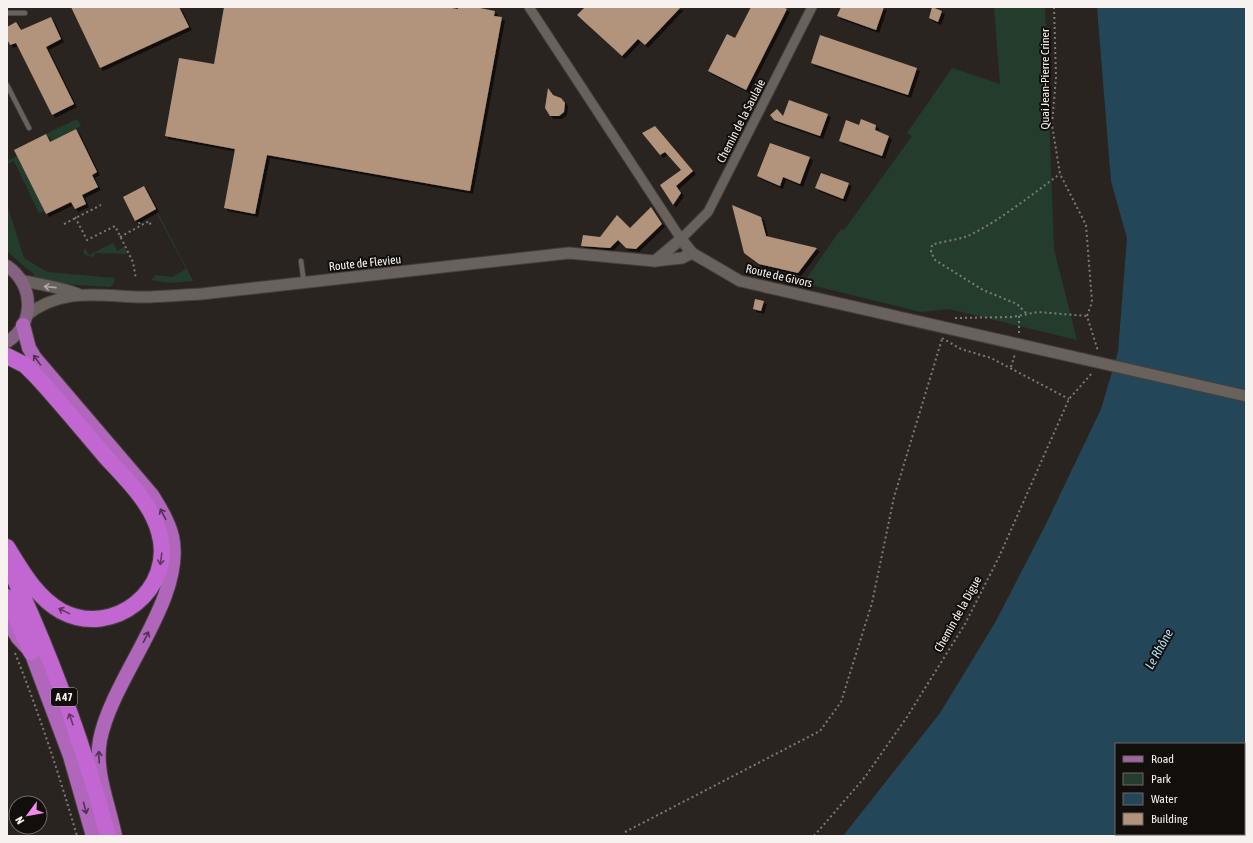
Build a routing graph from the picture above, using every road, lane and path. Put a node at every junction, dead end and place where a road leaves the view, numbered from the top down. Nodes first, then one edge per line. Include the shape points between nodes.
1 (529, 7) edge
2 (812, 7) edge
3 (1054, 7) edge
4 (7, 13) edge
5 (25, 13) dead end
6 (7, 85) edge
7 (29, 128) dead end
8 (1060, 174) junction
9 (101, 205) dead end
10 (76, 217) junction
11 (138, 222) dead end
12 (64, 224) dead end
13 (151, 225) dead end
14 (140, 226) junction
15 (120, 237) junction
16 (681, 240) junction
17 (692, 253) junction
18 (301, 261) dead end
19 (654, 261) junction
20 (7, 266) edge
21 (136, 279) dead end
22 (21, 280) junction
23 (304, 283) junction
24 (78, 294) junction
25 (1026, 313) junction
26 (1019, 315) junction
27 (25, 320) junction
28 (942, 326) junction
29 (1019, 333) dead end
30 (942, 339) junction
31 (7, 342) edge
32 (1015, 353) dead end
33 (7, 356) edge
34 (1011, 368) junction
35 (1087, 382) dead end
36 (1246, 396) edge
37 (1069, 400) junction
38 (7, 547) edge
39 (7, 563) edge
40 (7, 597) edge
41 (7, 620) edge
42 (12, 646) dead end
43 (31, 652) junction
44 (625, 832) dead end
45 (77, 836) edge
46 (92, 836) edge
47 (108, 836) edge
48 (115, 836) edge
49 (814, 836) edge

1 - 16 street, Route de Givors
2 - 16 street, Chemin de la Saulaie via 708,212
3 - 8 path, Quai Jean-Pierre Criner via 1056,77 1052,125
4 - 5 lane
6 - 7 lane
8 - 25 path, Quai Jean-Pierre Criner via 1086,225 1092,302 1087,316
8 - 25 path via 978,230 932,245 931,252 935,260 983,290 1017,304
9 - 10 path
10 - 12 path
10 - 15 path via 87,240 114,226
11 - 14 path
13 - 14 path via 149,221
14 - 15 path
15 - 21 path via 134,262
16 - 17 street, Route de Givors
16 - 19 street
17 - 19 street, Route de Flevieu via 682,258
17 - 28 street, Route de Givors via 740,281
18 - 23 lane
19 - 23 street, Route de Flevieu via 568,253
20 - 22 main road
24 -> 22 street, Route de Flevieu via 63,288 44,287
22 - 27 main road via 27,293
23 - 24 street, Route de Flevieu via 193,295 144,297
24 - 27 street, Route de Flevieu via 42,304
25 - 26 path
26 - 28 path via 999,318 952,318
26 - 29 path
27 - 31 main road
48 -> 27 highway via 101,778 100,741 112,705 170,582 173,561 172,537 166,518 152,495 35,358 29,348
28 - 30 path
28 - 36 street, Route de Givors, bridge
30 - 34 path
30 - 44 path via 894,497 872,602 841,702 820,731
32 - 34 path
33 -> 38 highway via 25,365 36,376 141,498 158,527 162,557 152,588 134,607 116,616 86,618 61,610 39,594
34 - 37 path
35 - 37 path, Chemin de la Digue
37 - 49 path, Chemin de la Digue via 965,624 907,717 864,777
47 -> 39 highway, A 47 via 61,689
40 - 43 highway, A 47
41 - 43 highway
42 - 45 path via 36,707
43 -> 46 highway, A 47 via 70,756

